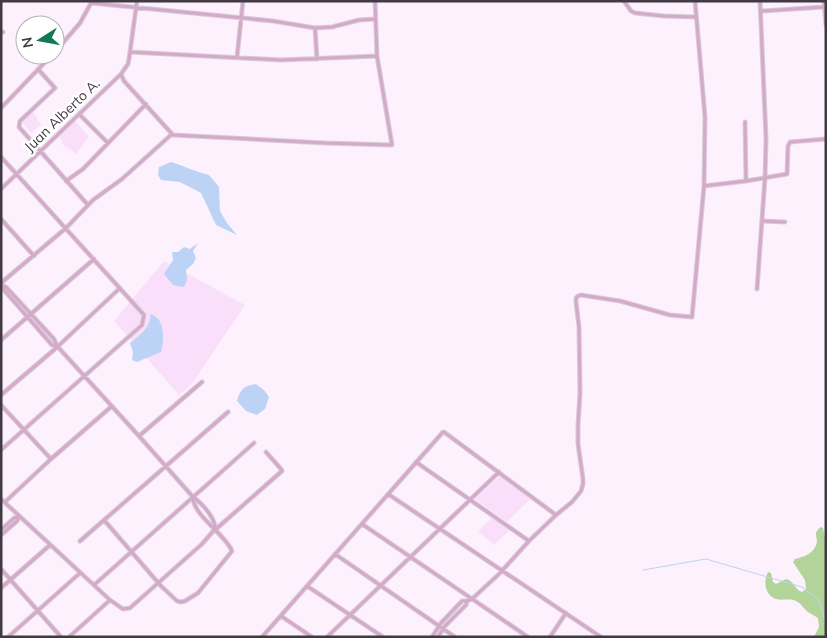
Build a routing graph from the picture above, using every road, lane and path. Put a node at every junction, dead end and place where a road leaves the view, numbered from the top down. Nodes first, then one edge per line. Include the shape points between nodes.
1 (137, 1) edge
2 (243, 1) edge
3 (375, 1) edge
4 (624, 1) edge
5 (695, 1) edge
6 (760, 1) edge
7 (824, 1) edge
8 (824, 7) junction
9 (136, 8) junction
10 (761, 11) junction
11 (696, 17) junction
12 (240, 18) junction
13 (375, 19) junction
14 (826, 25) edge
15 (315, 28) junction
16 (65, 40) edge
17 (130, 52) junction
18 (377, 56) junction
19 (237, 57) junction
20 (317, 59) junction
21 (43, 65) edge
22 (38, 70) junction
23 (121, 74) junction
24 (146, 104) junction
25 (1, 108) edge
26 (80, 115) junction
27 (745, 122) dead end
28 (172, 134) junction
29 (826, 139) edge
30 (108, 143) junction
31 (40, 152) junction
32 (1, 157) edge
33 (17, 174) junction
34 (765, 178) junction
35 (66, 181) junction
36 (746, 181) junction
37 (704, 186) junction
38 (1, 189) edge
39 (88, 205) junction
40 (1, 219) edge
41 (762, 221) junction
42 (785, 222) dead end
43 (66, 228) junction
44 (34, 256) junction
45 (94, 259) junction
46 (2, 284) edge
47 (120, 288) junction
48 (757, 288) dead end
49 (30, 314) junction
50 (27, 318) junction
51 (1, 340) edge
52 (58, 346) junction
53 (85, 376) junction
54 (202, 382) dead end
55 (1, 395) edge
56 (1, 405) edge
57 (112, 406) junction
58 (228, 412) dead end
59 (24, 430) junction
60 (139, 436) junction
61 (254, 443) dead end
62 (1, 450) edge
63 (266, 452) dead end
64 (51, 459) junction
65 (416, 462) junction
66 (166, 466) junction
67 (499, 472) junction
68 (388, 494) junction
69 (193, 497) junction
70 (3, 500) edge
71 (470, 500) junction
72 (556, 515) junction
73 (19, 516) junction
74 (104, 520) junction
75 (362, 524) junction
76 (440, 528) junction
77 (1, 530) edge
78 (215, 530) junction
79 (1, 535) edge
80 (529, 541) junction
81 (80, 542) dead end
82 (50, 544) junction
83 (132, 552) junction
84 (335, 554) junction
85 (410, 557) junction
86 (1, 569) edge
87 (503, 570) junction
88 (80, 573) junction
89 (11, 580) junction
90 (158, 583) junction
91 (94, 585) junction
92 (381, 585) junction
93 (307, 586) junction
94 (1, 588) edge
95 (472, 599) junction
96 (110, 600) junction
97 (467, 601) junction
98 (38, 610) junction
99 (566, 613) junction
100 (350, 615) junction
101 (281, 616) junction
102 (439, 626) junction
103 (443, 629) junction
104 (8, 637) edge
105 (61, 637) edge
106 (69, 637) edge
107 (262, 637) edge
108 (312, 637) edge
109 (327, 637) edge
110 (383, 637) edge
111 (432, 637) edge
112 (438, 637) edge
113 (455, 637) edge
114 (528, 637) edge
115 (550, 637) edge
116 (601, 637) edge

1 - 9 street, Juan Alberto A.
2 - 12 street
3 - 13 street
4 - 11 street via 635,13
5 - 11 street
6 - 10 street
7 - 8 street
8 - 10 street
8 - 14 street
9 - 12 street
9 - 16 street via 91,3
9 - 17 street, Juan Alberto A.
10 - 34 street
11 - 37 street via 705,117
12 - 15 street
12 - 19 street
13 - 15 street
13 - 18 street
15 - 20 street
17 - 19 street
17 - 23 street, Juan Alberto A. via 128,64
18 - 20 street
18 - 28 street via 392,145
19 - 20 street
21 - 22 street
22 - 25 street
22 - 31 street via 55,88 20,121 19,127
23 - 24 street
23 - 26 street, Juan Alberto A.
24 - 28 street
24 - 30 street
26 - 30 street
26 - 31 street, Juan Alberto A.
27 - 36 street
28 - 39 street
29 - 34 street via 790,142 787,174
30 - 35 street via 83,169
31 - 33 street, Juan Alberto A.
31 - 35 street
32 - 33 street
33 - 38 street, Juan Alberto A.
33 - 43 street
34 - 36 street
34 - 41 street
35 - 39 street
36 - 37 street
37 - 72 street via 692,317 582,295 576,298 580,393 578,444 583,484 579,495
39 - 43 street
40 - 44 street
41 - 42 street
41 - 48 street
43 - 44 street
43 - 45 street
44 - 46 street
45 - 47 street
45 - 49 street
46 - 49 street
46 - 50 street
47 - 52 street
47 - 53 street via 144,315 142,325
49 - 50 street
49 - 52 street
50 - 51 street
50 - 52 street via 52,345
52 - 53 street
52 - 55 street
53 - 57 street
53 - 59 street
54 - 60 street
56 - 59 street
57 - 60 street
57 - 64 street
58 - 66 street
59 - 62 street
59 - 64 street
60 - 66 street
61 - 69 street
63 - 78 street via 282,471
64 - 70 street
65 - 67 street via 444,432
65 - 68 street
65 - 71 street
66 - 69 street
66 - 74 street
67 - 71 street
67 - 72 street
68 - 75 street
68 - 76 street
69 - 78 street via 195,507
69 - 78 street via 215,522
69 - 83 street
70 - 73 street
71 - 76 street
71 - 80 street
72 - 80 street
73 - 77 street
73 - 79 street
73 - 82 street
74 - 81 street
74 - 83 street
75 - 84 street
75 - 85 street
76 - 85 street
76 - 87 street
78 - 90 street
78 - 90 street via 232,551 198,593 181,602
80 - 87 street
82 - 88 street
82 - 89 street
83 - 90 street
83 - 91 street
84 - 92 street
84 - 93 street
85 - 92 street
85 - 95 street
86 - 89 street
87 - 95 street
87 - 99 street
88 - 91 street
88 - 98 street
89 - 94 street
89 - 98 street
90 - 96 street via 126,610
91 - 96 street
92 - 100 street
92 - 102 street
93 - 100 street
93 - 101 street
95 - 97 street
95 - 114 street
96 - 106 street
97 - 102 street via 462,602
97 - 103 street
98 - 104 street
98 - 105 street
99 - 115 street
99 - 116 street
100 - 109 street
100 - 110 street
101 - 107 street
101 - 108 street
102 - 103 street
102 - 111 street
103 - 112 street
103 - 113 street

